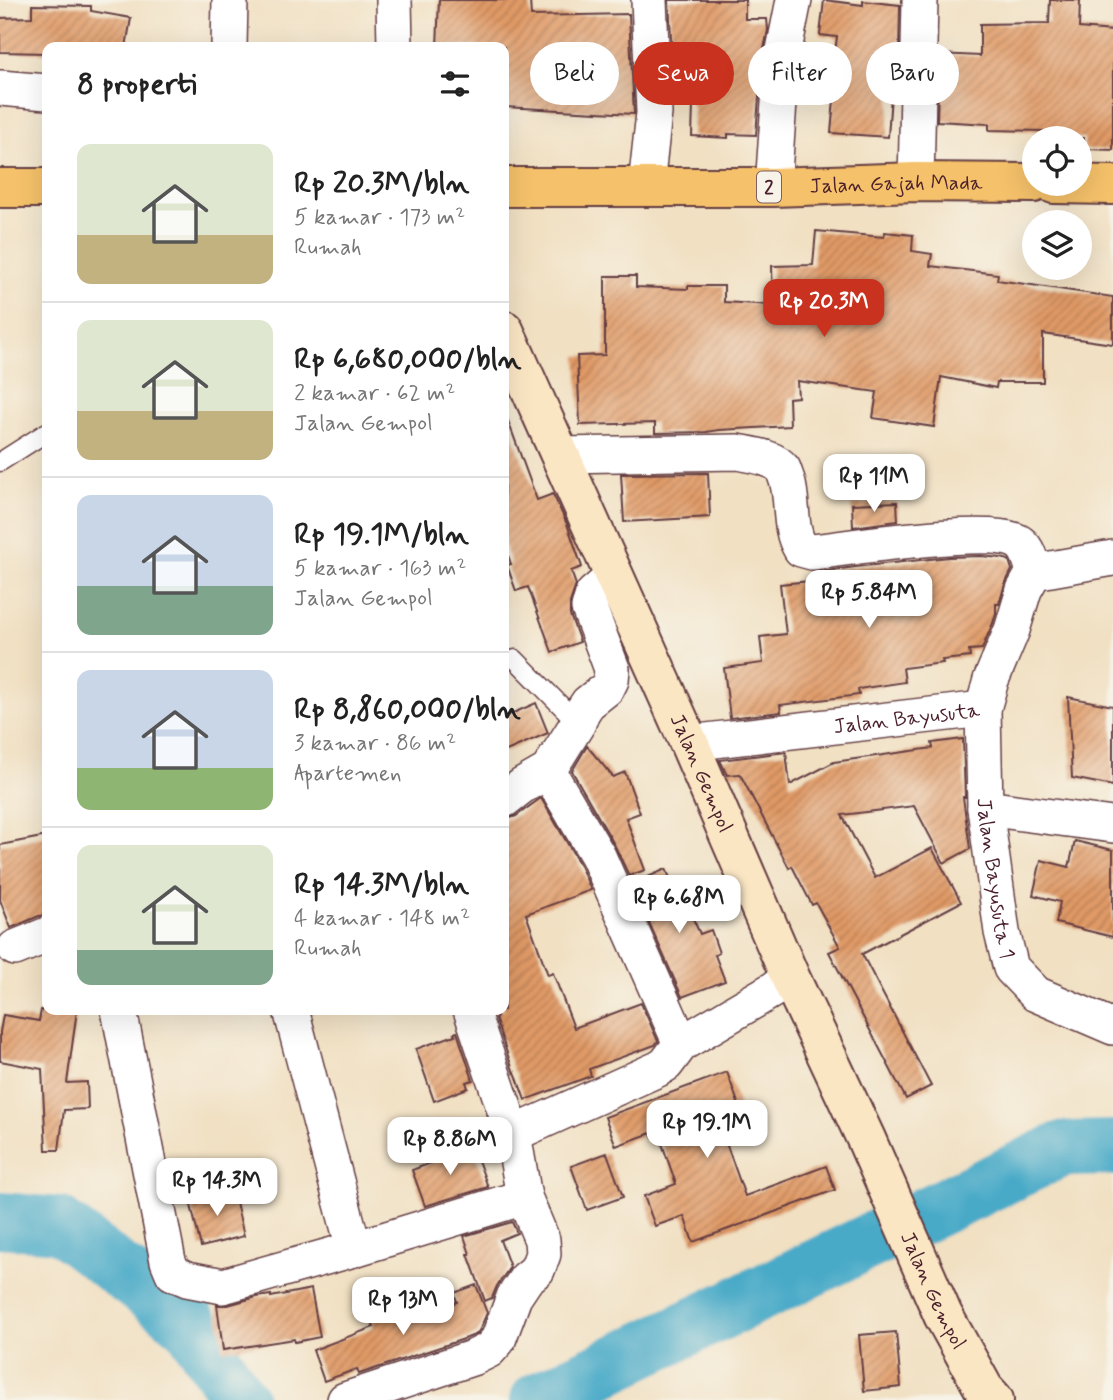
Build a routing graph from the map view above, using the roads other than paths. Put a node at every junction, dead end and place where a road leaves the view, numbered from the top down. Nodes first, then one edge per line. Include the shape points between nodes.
1 (230, 0) edge
2 (394, 0) edge
3 (649, 0) edge
4 (793, 0) edge
5 (920, 0) edge
6 (229, 42) edge
7 (395, 42) edge
8 (0, 88) edge
9 (42, 92) edge
10 (916, 182) junction
11 (1022, 183) edge
12 (1092, 185) edge
13 (1113, 185) edge
14 (646, 186) junction
15 (509, 187) edge
16 (774, 187) junction
17 (0, 188) edge
18 (42, 188) edge
19 (509, 341) edge
20 (42, 435) edge
21 (560, 455) junction
22 (0, 462) edge
23 (1113, 558) edge
24 (1034, 572) junction
25 (614, 576) junction
26 (515, 659) dead end
27 (983, 709) junction
28 (578, 723) junction
29 (689, 743) junction
30 (548, 771) junction
31 (509, 796) edge
32 (985, 808) junction
33 (1113, 825) edge
34 (42, 937) edge
35 (15, 948) dead end
36 (791, 979) junction
37 (120, 1015) edge
38 (292, 1015) edge
39 (473, 1015) edge
40 (1113, 1027) edge
41 (681, 1044) junction
42 (513, 1134) junction
43 (524, 1197) junction
44 (354, 1249) junction
45 (345, 1400) edge
46 (994, 1400) edge

1 - 6 street
2 - 7 street
3 - 14 street via 653,113
4 - 16 street via 782,60
5 - 10 street
8 - 9 street
10 - 11 highway, Jalan Gajah Mada / 2
10 - 16 highway, Jalan Gajah Mada / 2
12 - 13 highway
14 - 15 highway, Jalan Gajah Mada / 2
14 - 16 highway, Jalan Gajah Mada / 2
17 - 18 highway
19 - 21 main road, Jalan Gempol
20 - 22 lane
21 - 24 street via 737,452 756,456 784,470 794,538 801,549 812,552 986,536 1023,545
21 - 25 main road, Jalan Gempol
23 - 24 street
24 - 27 street, Jalan Bayusuta via 990,680
25 - 28 street via 593,594 589,608 612,669 611,680 588,703
25 - 29 main road, Jalan Gempol
26 - 28 lane
27 - 29 street, Jalan Bayusuta
27 - 32 street, Jalan Bayusuta 1
28 - 30 street
29 - 36 main road, Jalan Gempol
30 - 31 street
30 - 41 street via 598,856
32 - 33 street
32 - 40 street, Jalan Bayusuta 1 via 1011,968 1036,994
34 - 35 street
36 - 41 street
36 - 46 main road, Jalan Gempol via 943,1315
37 - 44 street via 173,1273 223,1286
38 - 44 street
39 - 42 street
41 - 42 street via 658,1069
42 - 43 street
43 - 44 street
43 - 45 street via 543,1254 537,1270 514,1297 498,1340 475,1357

